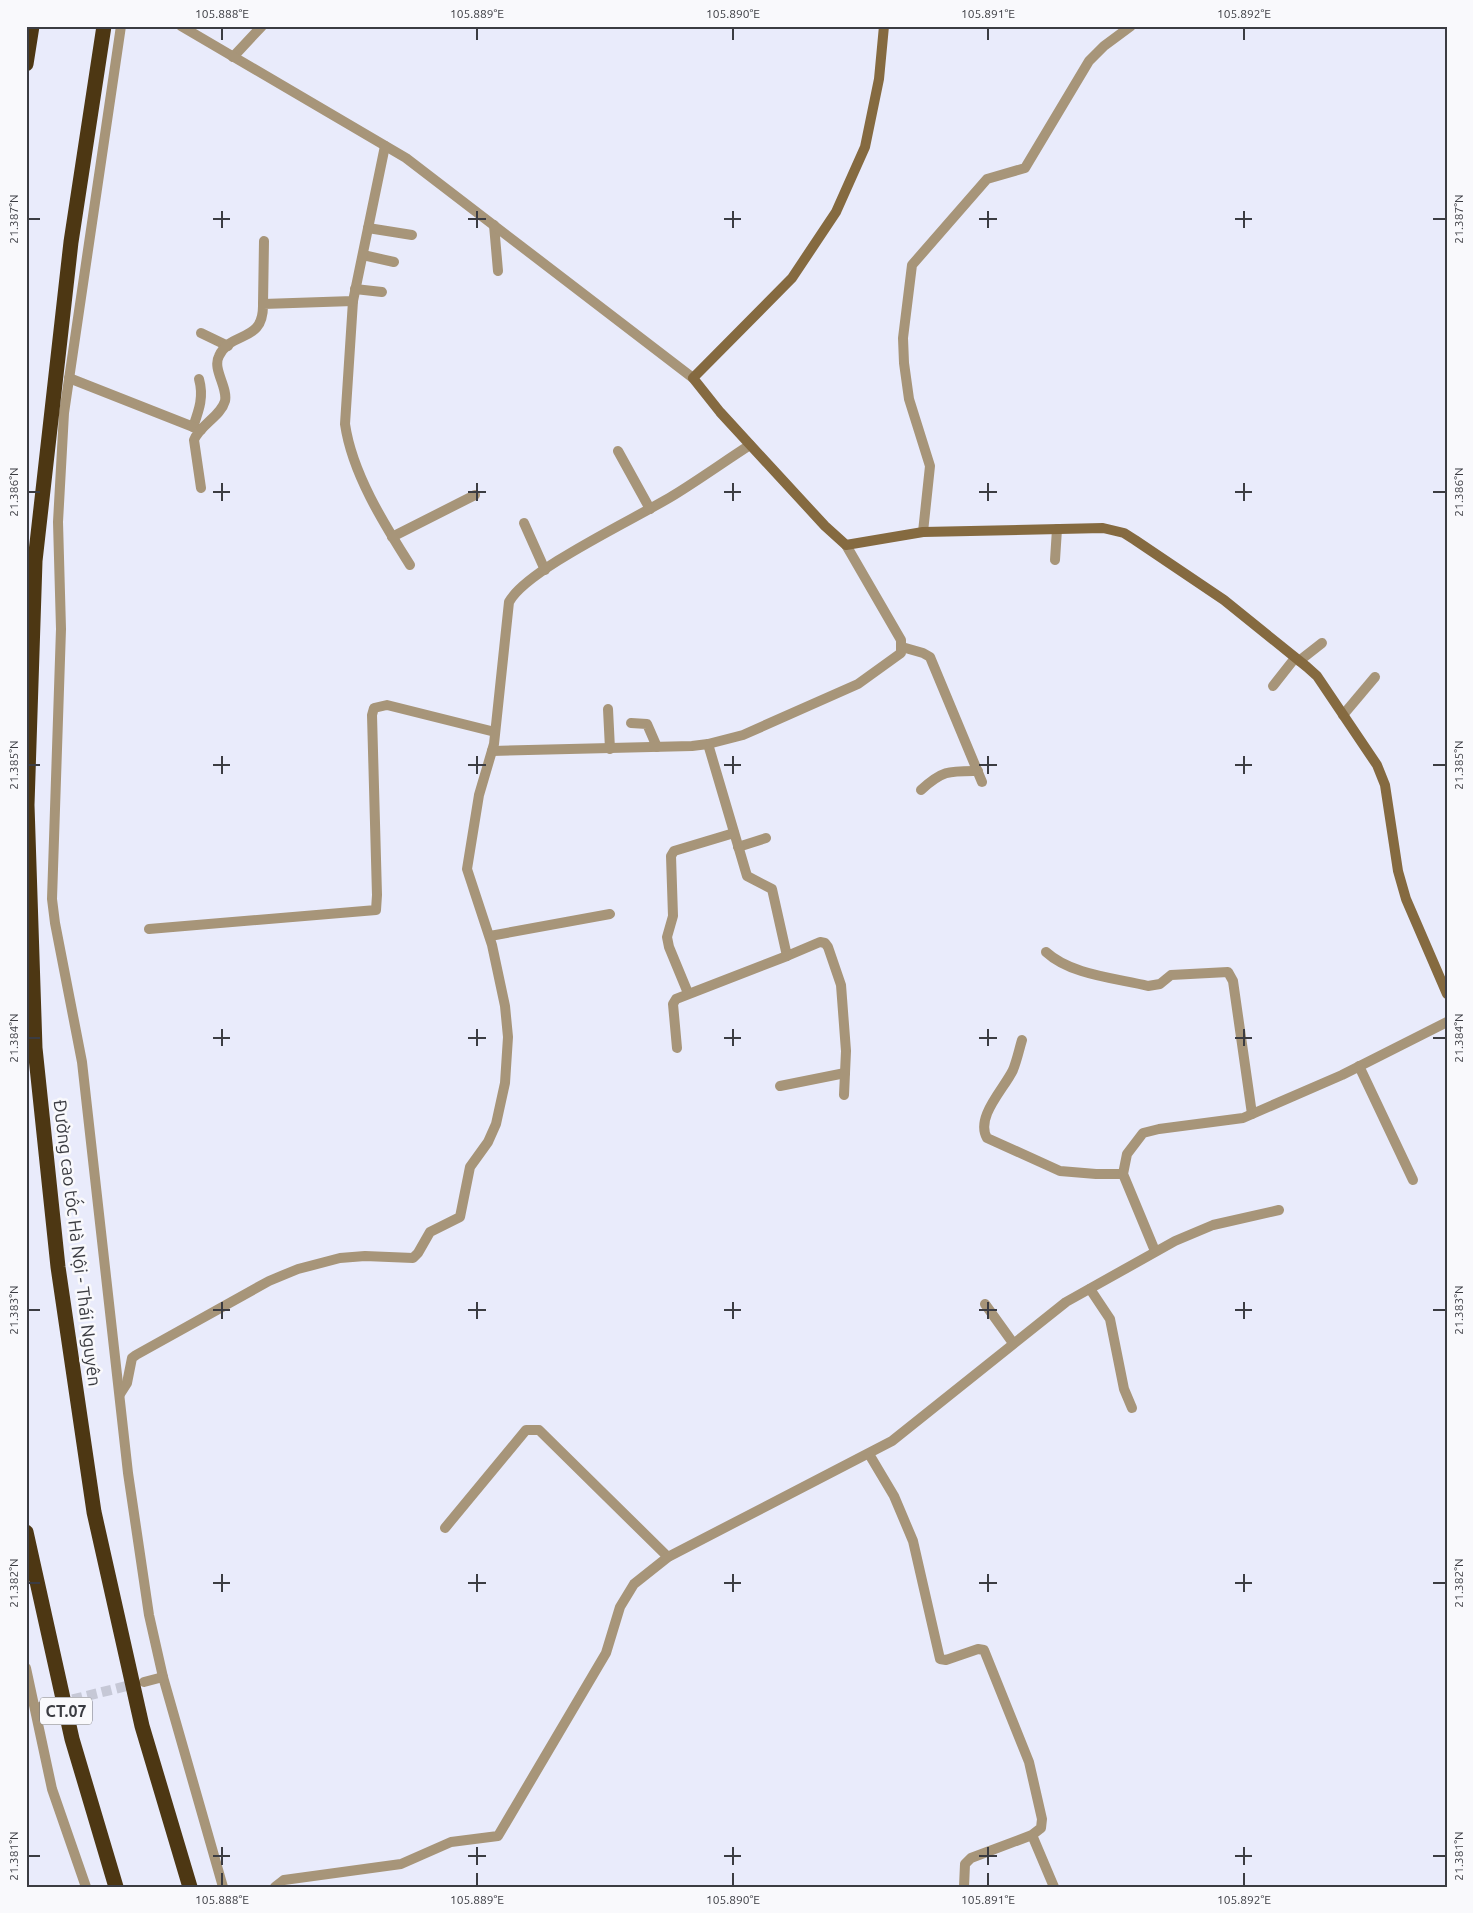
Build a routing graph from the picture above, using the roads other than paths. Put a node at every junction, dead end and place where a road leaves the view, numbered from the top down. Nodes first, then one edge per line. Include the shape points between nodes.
1 (32, 26) edge
2 (104, 26) edge
3 (121, 26) edge
4 (181, 26) edge
5 (262, 26) edge
6 (884, 26) edge
7 (1131, 26) edge
8 (233, 57) junction
9 (26, 64) edge
10 (385, 146) junction
11 (494, 225) junction
12 (368, 228) junction
13 (412, 235) dead end
14 (264, 241) dead end
15 (363, 255) junction
16 (394, 262) dead end
17 (498, 271) dead end
18 (356, 289) junction
19 (382, 292) dead end
20 (353, 301) junction
21 (263, 304) junction
22 (201, 333) dead end
23 (228, 346) junction
24 (69, 378) junction
25 (694, 378) junction
26 (199, 379) dead end
27 (197, 428) junction
28 (750, 445) junction
29 (618, 451) dead end
30 (201, 488) dead end
31 (475, 495) dead end
32 (650, 509) junction
33 (524, 523) dead end
34 (1056, 529) junction
35 (923, 532) junction
36 (392, 536) junction
37 (846, 545) junction
38 (1055, 560) dead end
39 (410, 566) dead end
40 (544, 570) junction
41 (1322, 643) dead end
42 (902, 647) junction
43 (1297, 659) junction
44 (1375, 677) dead end
45 (1273, 686) dead end
46 (608, 709) dead end
47 (1343, 715) junction
48 (631, 723) dead end
49 (495, 732) junction
50 (708, 744) junction
51 (657, 747) junction
52 (610, 748) junction
53 (492, 751) junction
54 (978, 771) junction
55 (982, 782) dead end
56 (921, 790) dead end
57 (734, 833) junction
58 (766, 838) dead end
59 (738, 847) junction
60 (610, 914) dead end
61 (149, 929) dead end
62 (490, 936) junction
63 (1046, 952) dead end
64 (787, 956) junction
65 (688, 994) junction
66 (1447, 994) edge
67 (1447, 1022) edge
68 (1022, 1040) dead end
69 (677, 1048) dead end
70 (1359, 1066) junction
71 (845, 1073) junction
72 (780, 1086) dead end
73 (844, 1095) dead end
74 (1252, 1114) junction
75 (1123, 1174) junction
76 (1414, 1180) dead end
77 (1278, 1210) dead end
78 (1155, 1251) junction
79 (1090, 1289) junction
80 (985, 1304) dead end
81 (1013, 1343) junction
82 (120, 1394) junction
83 (1132, 1408) dead end
84 (869, 1454) junction
85 (445, 1528) dead end
86 (26, 1532) edge
87 (668, 1557) junction
88 (26, 1668) edge
89 (163, 1676) junction
90 (144, 1682) tunnel mouth
91 (55, 1704) tunnel mouth
92 (36, 1708) junction
93 (1032, 1835) junction
94 (86, 1887) edge
95 (116, 1887) edge
96 (190, 1887) edge
97 (223, 1887) edge
98 (274, 1887) edge
99 (964, 1887) edge
100 (1054, 1887) edge

1 - 9 highway
2 - 96 highway, Đường cao tốc Hà Nội - Thái Nguyên via 71,242 35,561 27,805 35,1048 58,1267 94,1512 142,1726
3 - 24 street
4 - 8 street
5 - 8 street
6 - 25 street via 879,78 866,147 836,212 792,278
7 - 35 street via 1089,61 1025,168 987,180 912,265 903,338 904,363 909,398 930,466
8 - 10 street
10 - 11 street via 406,158
10 - 12 street
11 - 17 street
11 - 25 street
12 - 13 street
12 - 15 street
14 - 21 street
15 - 16 street
15 - 18 street
18 - 19 street
18 - 20 street
20 - 21 street
20 - 36 street via 345,424 348,444 380,518
21 - 23 street via 264,318 259,326
22 - 23 street
23 - 27 street via 218,358 225,400
24 - 27 street
24 - 82 street via 58,522 61,629 52,898 82,1062
25 - 28 street
26 - 27 street via 203,392
27 - 30 street via 194,440
28 - 32 street
28 - 37 street
29 - 32 street
31 - 36 street
32 - 40 street
33 - 40 street
34 - 35 street
34 - 38 street
34 - 43 street via 1102,528 1124,533 1224,600
35 - 37 street
36 - 39 street
37 - 42 street
40 - 49 street via 515,591 509,602
41 - 43 street
42 - 50 street via 901,653 858,684 743,735
42 - 54 street via 930,657
43 - 45 street
43 - 47 street via 1317,676
44 - 47 street
46 - 52 street
47 - 66 street via 1377,765 1385,785 1398,871 1406,899
48 - 51 street via 647,724
49 - 53 street
49 - 61 street via 387,705 374,708 376,910
50 - 51 street
50 - 57 street
51 - 52 street
52 - 53 street
53 - 62 street via 479,795 467,869
54 - 55 street
54 - 56 street via 954,771 936,776
57 - 59 street
57 - 65 street via 674,850 671,856 673,916 667,937
58 - 59 street
59 - 64 street via 747,876 772,889
60 - 62 street
62 - 82 street via 506,1006 506,1083 496,1124 470,1167 460,1217 430,1232 413,1258 340,1258 269,1281 132,1358 127,1383
63 - 74 street via 1071,968 1148,986 1160,984 1171,976 1228,972 1233,982
64 - 65 street
64 - 71 street via 820,942 828,947 841,985
65 - 69 street via 673,1004
67 - 70 street
68 - 75 street via 1017,1061 987,1118 984,1132 987,1138 1060,1171
70 - 74 street
70 - 76 street
71 - 72 street
71 - 73 street
74 - 75 street via 1227,1121 1143,1133 1127,1154
75 - 78 street
77 - 78 street via 1213,1225
78 - 79 street
79 - 81 street via 1066,1302
79 - 83 street via 1110,1319 1124,1389
80 - 81 street
81 - 84 street via 910,1428
82 - 89 street via 140,1560
84 - 87 street
84 - 93 street via 894,1496 914,1541 940,1659 978,1649 987,1654 1034,1777 1042,1819 1041,1828
85 - 87 street via 526,1430 532,1428 539,1430
86 - 95 highway, CT.07 via 72,1739
87 - 98 street via 634,1584 626,1595 606,1653 498,1836 451,1842 401,1864 284,1880
88 - 92 street
89 - 90 street
89 - 97 street
91 - 92 street
92 - 94 street via 52,1789
93 - 99 street via 972,1858 965,1864
93 - 100 street

